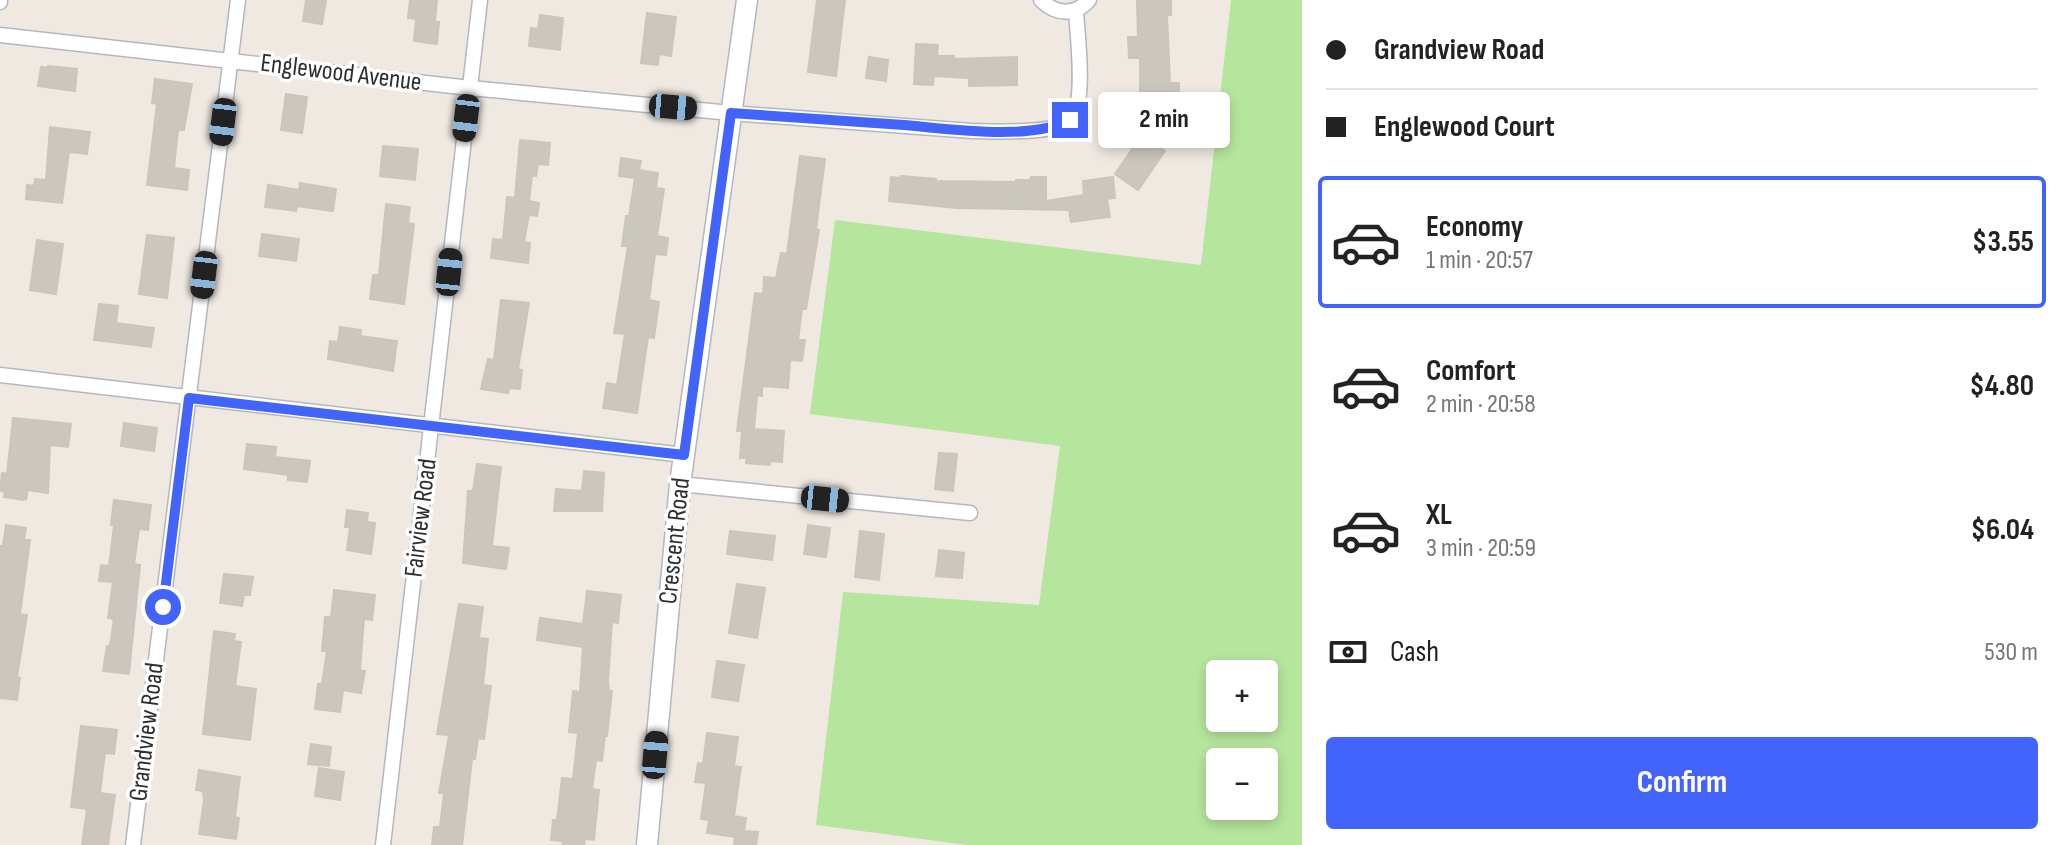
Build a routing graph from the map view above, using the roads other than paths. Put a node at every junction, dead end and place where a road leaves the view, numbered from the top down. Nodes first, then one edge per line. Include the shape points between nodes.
1 (238, 0) edge
2 (480, 0) edge
3 (747, 0) edge
4 (1041, 0) edge
5 (1089, 0) edge
6 (1076, 11) junction
7 (0, 35) edge
8 (230, 60) junction
9 (470, 88) junction
10 (731, 113) junction
11 (0, 375) edge
12 (189, 398) junction
13 (431, 426) junction
14 (684, 455) junction
15 (680, 484) junction
16 (970, 513) dead end
17 (133, 845) edge
18 (383, 845) edge
19 (647, 845) edge

1 - 8 street, Grandview Road
2 - 9 street, Fairview Road
3 - 10 street, Crescent Road
4 - 6 street via 1056,11
5 - 6 street
6 - 10 street, Englewood Avenue via 1077,110 1060,126 972,131
7 - 8 street, Englewood Avenue
8 - 9 street, Englewood Avenue
8 - 12 street, Grandview Road
9 - 10 street, Englewood Avenue
9 - 13 street, Fairview Road
10 - 14 street, Crescent Road
11 - 12 street
12 - 13 street
12 - 17 street, Grandview Road
13 - 14 street
13 - 18 street, Fairview Road
14 - 15 street, Crescent Road
15 - 16 street
15 - 19 street, Crescent Road

